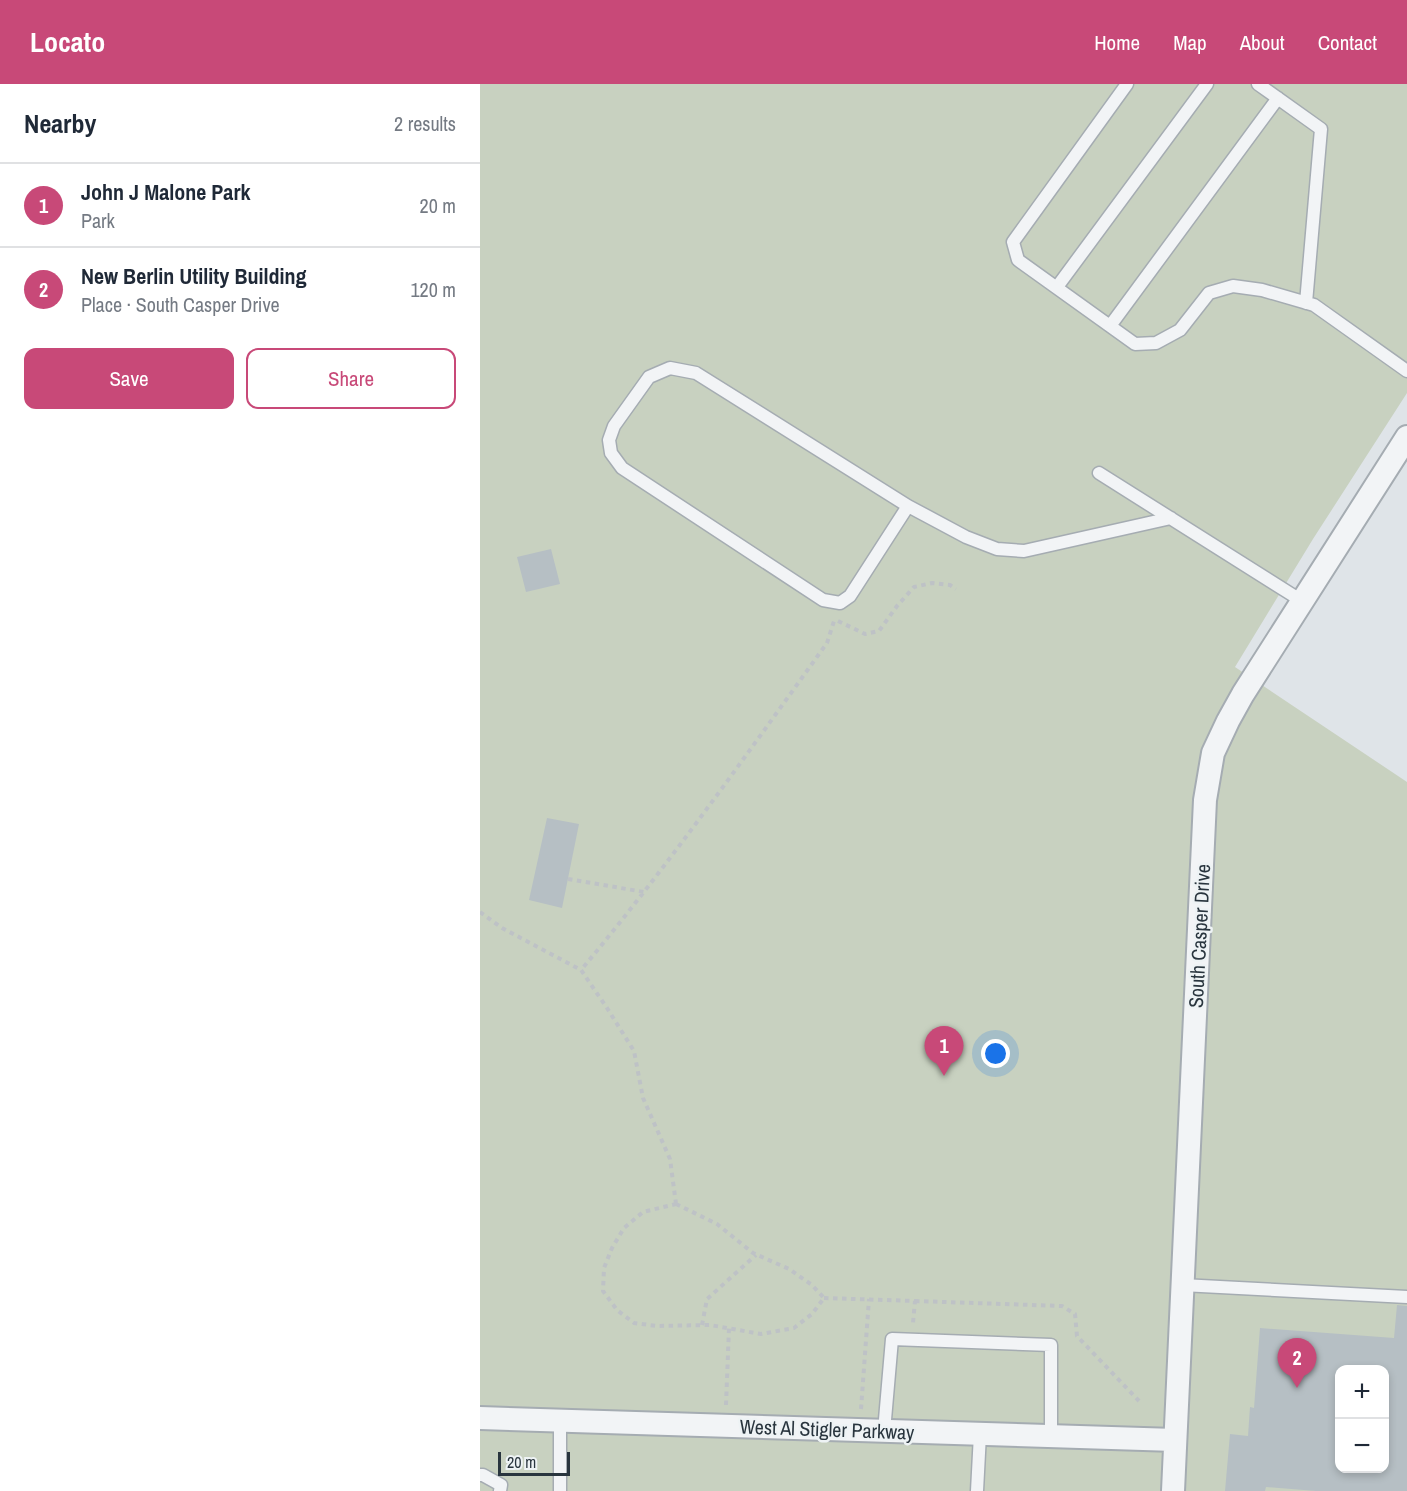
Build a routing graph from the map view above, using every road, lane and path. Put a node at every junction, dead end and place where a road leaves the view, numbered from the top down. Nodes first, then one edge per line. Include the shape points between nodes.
1 (1127, 84) edge
2 (1207, 84) edge
3 (1258, 84) edge
4 (1278, 98) junction
5 (1057, 287) junction
6 (1306, 303) junction
7 (1110, 326) junction
8 (1407, 371) edge
9 (1407, 437) edge
10 (1099, 473) dead end
11 (908, 506) junction
12 (1171, 518) junction
13 (956, 589) dead end
14 (1302, 601) junction
15 (840, 603) junction
16 (835, 619) junction
17 (568, 879) dead end
18 (644, 892) junction
19 (480, 912) edge
20 (581, 970) junction
21 (676, 1204) junction
22 (756, 1255) junction
23 (1182, 1285) junction
24 (1407, 1297) edge
25 (824, 1298) junction
26 (869, 1299) junction
27 (702, 1325) junction
28 (729, 1328) junction
29 (912, 1339) junction
30 (480, 1418) edge
31 (560, 1421) junction
32 (725, 1426) junction
33 (859, 1431) junction
34 (884, 1431) junction
35 (980, 1434) junction
36 (1051, 1437) junction
37 (1175, 1440) junction
38 (480, 1475) edge
39 (500, 1491) edge
40 (560, 1491) edge
41 (977, 1491) edge
42 (1173, 1491) edge

1 - 5 lane via 1013,242 1018,260
2 - 5 lane
3 - 4 lane
4 - 6 lane via 1321,129
4 - 7 lane
5 - 7 lane
6 - 7 lane via 1233,286 1209,293 1179,330 1156,343 1135,344
6 - 8 lane
9 - 14 street, South Casper Drive
10 - 12 lane
11 - 12 lane via 966,537 997,549 1024,551
11 - 15 lane via 850,596
11 - 15 lane via 696,373 670,368 649,377 614,426 609,440 611,453 622,468 823,600
12 - 14 lane
13 - 16 path via 932,583 914,587 879,631 865,634
14 - 23 street, South Casper Drive via 1243,694 1213,753 1205,800
15 - 16 path
16 - 18 path via 827,643
17 - 18 path
18 - 20 path
19 - 20 path
20 - 21 path via 633,1051 643,1098 670,1159
21 - 22 path via 717,1224
21 - 27 path via 643,1212 624,1228 604,1269 603,1291 617,1310 634,1323
22 - 25 path via 789,1269
22 - 27 path via 707,1299
23 - 24 lane
23 - 37 street, South Casper Drive
25 - 26 path
25 - 28 path via 794,1328 761,1334
26 - 29 path via 915,1301
26 - 33 path
27 - 28 path
28 - 32 path
29 - 34 lane via 892,1339
29 - 36 lane via 1051,1345
30 - 31 street, West Al Stigler Parkway
31 - 32 street, West Al Stigler Parkway
31 - 40 lane
32 - 33 street, West Al Stigler Parkway
33 - 34 street, West Al Stigler Parkway
34 - 35 street, West Al Stigler Parkway
35 - 36 street, West Al Stigler Parkway
35 - 41 lane
36 - 37 street, West Al Stigler Parkway
37 - 42 street, South Casper Drive
38 - 39 lane via 501,1485

